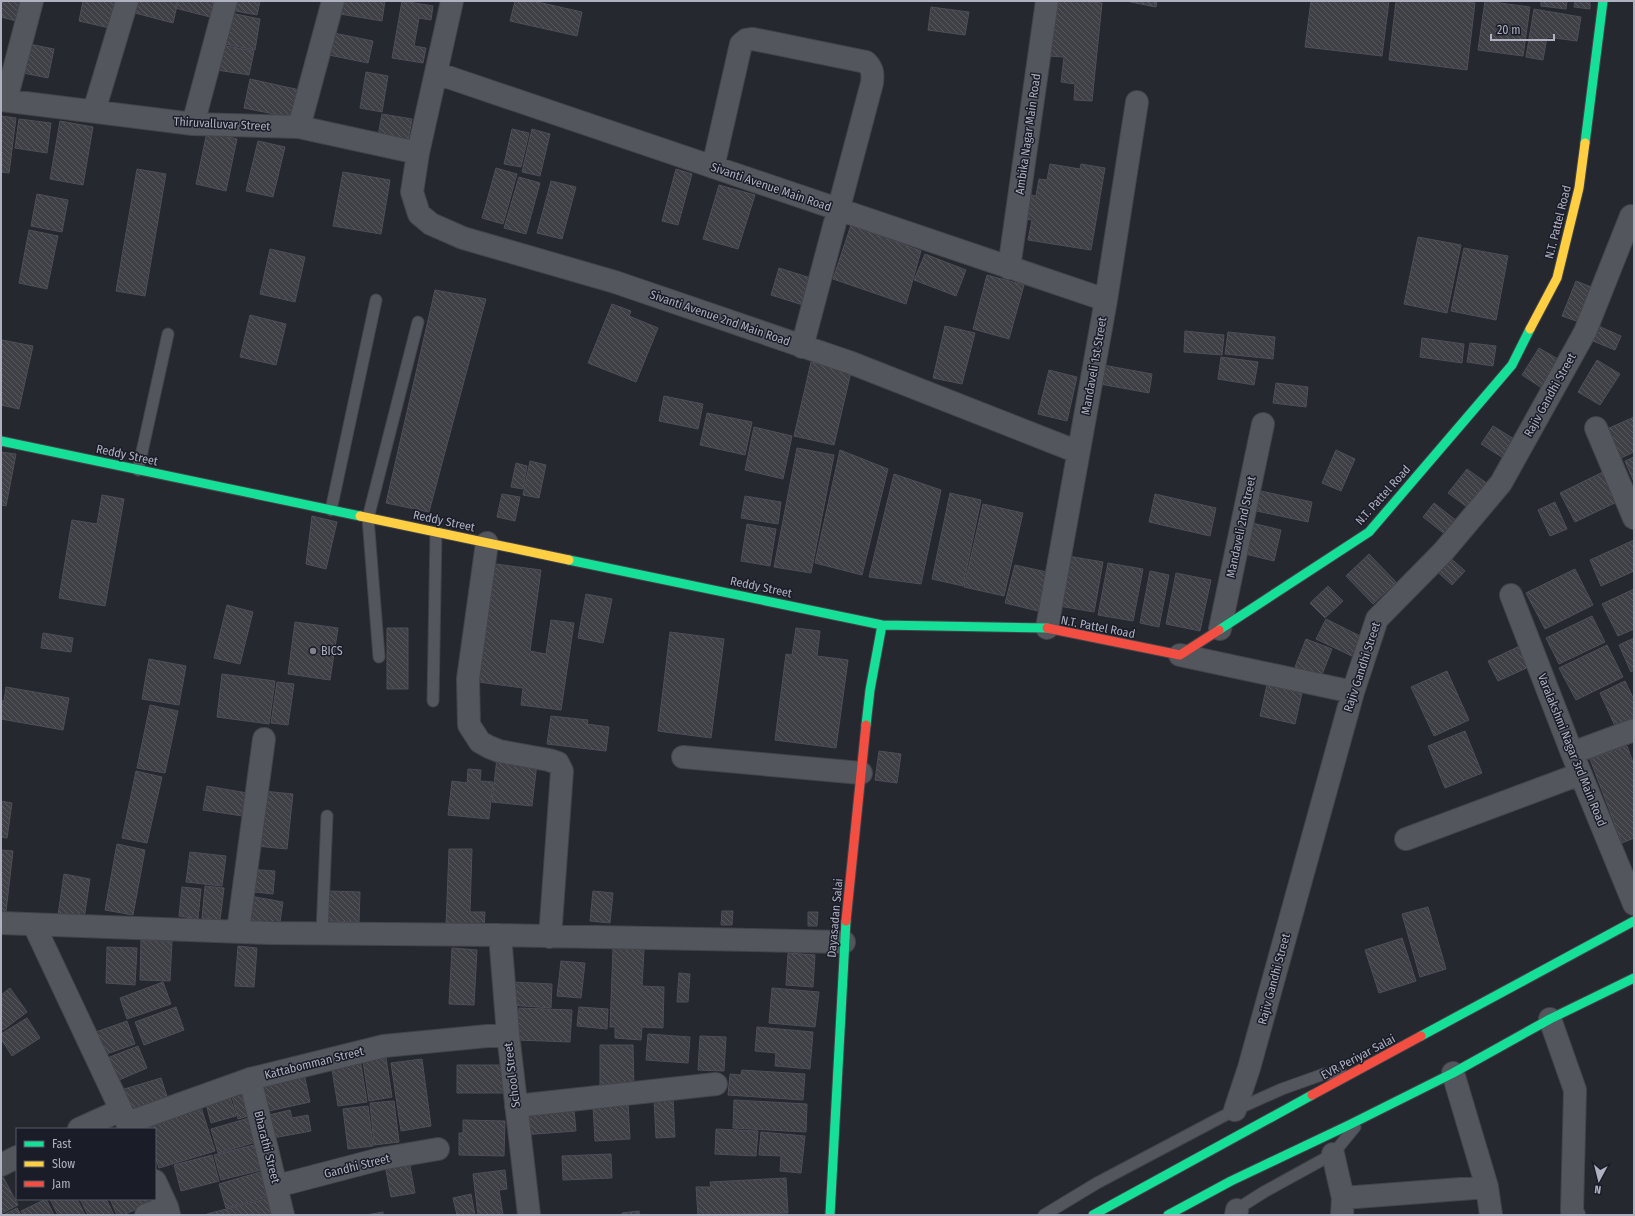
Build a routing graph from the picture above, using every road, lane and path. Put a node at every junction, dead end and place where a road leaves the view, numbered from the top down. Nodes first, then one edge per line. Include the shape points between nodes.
1 (32, 1) edge
2 (127, 1) edge
3 (226, 1) edge
4 (333, 1) edge
5 (452, 1) edge
6 (1047, 1) edge
7 (1603, 1) edge
8 (436, 73) junction
9 (4, 100) edge
10 (1137, 102) dead end
11 (94, 112) junction
12 (193, 124) junction
13 (299, 126) junction
14 (418, 153) junction
15 (713, 167) junction
16 (838, 210) junction
17 (1631, 216) dead end
18 (1009, 268) junction
19 (376, 300) dead end
20 (1106, 300) junction
21 (418, 322) dead end
22 (168, 334) dead end
23 (802, 346) junction
24 (1263, 424) dead end
25 (1596, 428) dead end
26 (1, 442) edge
27 (1078, 452) junction
28 (138, 470) junction
29 (331, 510) junction
30 (368, 518) junction
31 (1634, 518) edge
32 (436, 532) junction
33 (487, 543) junction
34 (1511, 595) dead end
35 (882, 625) junction
36 (1047, 628) junction
37 (1220, 629) junction
38 (1180, 655) junction
39 (379, 657) dead end
40 (1353, 692) junction
41 (433, 701) dead end
42 (1634, 730) edge
43 (264, 739) dead end
44 (1572, 753) junction
45 (683, 757) dead end
46 (861, 773) junction
47 (1580, 774) junction
48 (327, 816) dead end
49 (1406, 839) dead end
50 (1634, 904) edge
51 (1634, 921) edge
52 (1, 923) edge
53 (34, 925) junction
54 (238, 932) junction
55 (322, 933) junction
56 (500, 935) junction
57 (550, 937) junction
58 (844, 942) junction
59 (1634, 978) edge
60 (1550, 1019) junction
61 (508, 1034) junction
62 (1453, 1073) junction
63 (1350, 1074) junction
64 (250, 1078) junction
65 (716, 1084) dead end
66 (516, 1106) junction
67 (1235, 1110) junction
68 (1363, 1118) junction
69 (126, 1121) edge
70 (85, 1128) edge
71 (438, 1149) dead end
72 (1333, 1154) junction
73 (16, 1158) edge
74 (1, 1165) edge
75 (156, 1183) edge
76 (277, 1186) junction
77 (1487, 1187) junction
78 (1342, 1207) edge
79 (168, 1211) edge
80 (1233, 1213) edge
81 (146, 1215) edge
82 (283, 1215) edge
83 (529, 1215) edge
84 (830, 1215) edge
85 (1044, 1215) edge
86 (1094, 1215) edge
87 (1168, 1215) edge
88 (1491, 1215) edge
89 (1574, 1215) edge

1 - 9 street
2 - 11 street
3 - 12 street
4 - 13 street
5 - 8 street, Sivanti Avenue 2nd Main Road
6 - 18 street, Ambika Nagar Main Road
7 - 37 street, N.T. Pattel Road via 1579,188 1557,278 1512,365 1369,532
8 - 14 street, Sivanti Avenue 2nd Main Road
8 - 15 street, Sivanti Avenue Main Road
9 - 11 street, Thiruvalluvar Street
10 - 20 street, Mandaveli 1st Street
11 - 12 street, Thiruvalluvar Street
12 - 13 street, Thiruvalluvar Street
13 - 14 street, Thiruvalluvar Street
14 - 23 street, Sivanti Avenue 2nd Main Road via 412,192 419,214 431,224 463,238 615,282
15 - 16 street, Sivanti Avenue Main Road
15 - 16 street via 742,44 746,40 753,39 866,62 873,73 872,83
16 - 18 street, Sivanti Avenue Main Road
16 - 23 street
17 - 40 street, Rajiv Gandhi Street via 1585,332 1501,483 1443,552 1377,619
18 - 20 street, Sivanti Avenue Main Road
19 - 29 lane
20 - 27 street, Mandaveli 1st Street
21 - 30 lane
22 - 28 lane
23 - 27 street, Sivanti Avenue 2nd Main Road
24 - 37 street, Mandaveli 2nd Street
25 - 31 street
26 - 28 street, Reddy Street
27 - 36 street, Mandaveli 1st Street
28 - 29 street, Reddy Street
29 - 30 street, Reddy Street
30 - 32 street, Reddy Street
30 - 39 lane
32 - 33 street, Reddy Street
32 - 41 lane
33 - 35 street, Reddy Street
33 - 57 street via 468,679 469,725 480,742 489,747 550,760 558,763 562,771
34 - 44 street, Varalakshmi Nagar 3rd Main Road
35 - 36 street, N.T. Pattel Road
35 - 46 street, Dayasadan Salai via 870,690
36 - 38 street, N.T. Pattel Road
37 - 38 street, N.T. Pattel Road
38 - 40 street
40 - 67 street, Rajiv Gandhi Street via 1249,1068
42 - 44 street
43 - 54 street
44 - 47 street, Varalakshmi Nagar 3rd Main Road
45 - 46 street
46 - 58 street, Dayasadan Salai
47 - 49 street
47 - 50 street, Varalakshmi Nagar 3rd Main Road
48 - 55 lane
51 - 63 street, EVR Periyar Salai
52 - 53 street
53 - 54 street
53 - 69 street
54 - 55 street
55 - 56 street
56 - 57 street
56 - 61 street, School Street
57 - 58 street
58 - 84 street, Dayasadan Salai
59 - 60 street
60 - 62 street
60 - 89 street via 1575,1090 1572,1211
61 - 64 street, Kattabomman Street via 384,1046
61 - 66 street, School Street
62 - 68 street
62 - 77 street
63 - 67 lane via 1324,1074
63 - 86 street, EVR Periyar Salai
64 - 69 street, Kattabomman Street
64 - 76 street, Bharathi Street
65 - 66 street
66 - 83 street, School Street
67 - 85 lane via 1097,1183
68 - 72 lane
68 - 87 street via 1231,1181
69 - 70 street, Kattabomman Street
71 - 76 street, Gandhi Street via 380,1159
72 - 78 street
72 - 80 lane via 1264,1192
73 - 74 street
75 - 79 street
76 - 82 street, Bharathi Street
77 - 78 street
77 - 88 street
79 - 81 street

